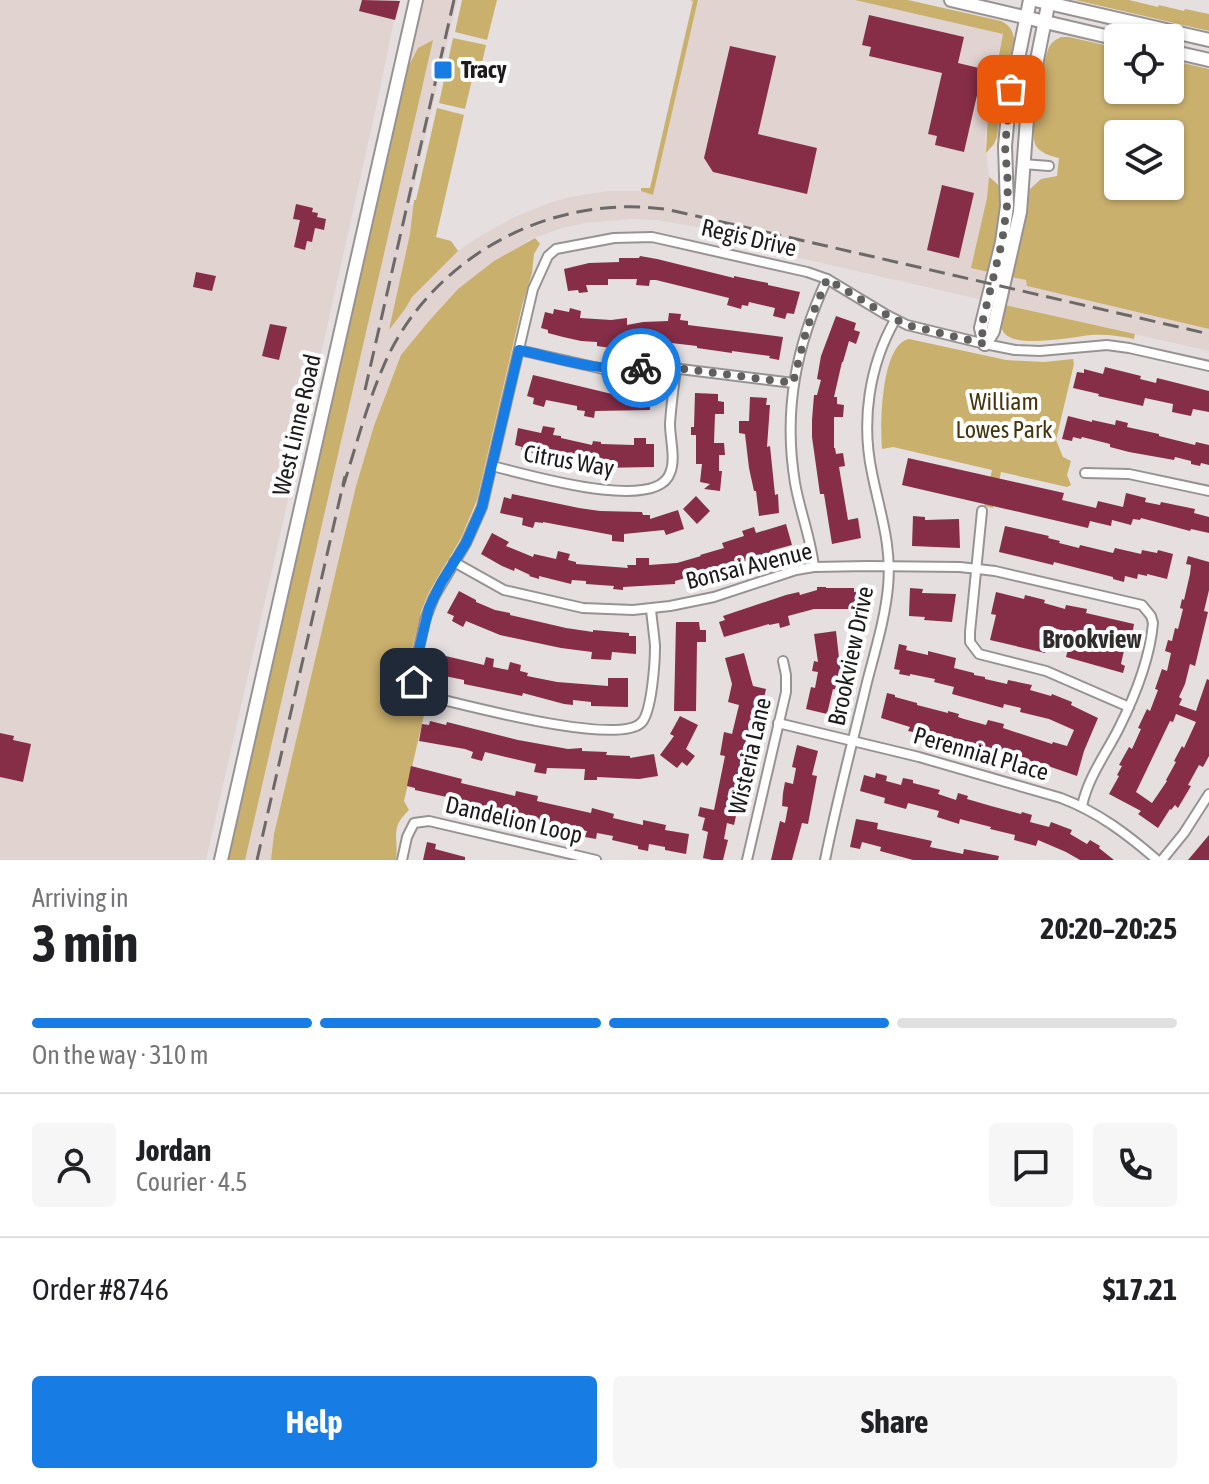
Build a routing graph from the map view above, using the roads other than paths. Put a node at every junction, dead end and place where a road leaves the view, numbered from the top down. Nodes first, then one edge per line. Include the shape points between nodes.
1 (416, 0) edge
2 (951, 0) edge
3 (1032, 0) edge
4 (1048, 2) edge
5 (1027, 18) junction
6 (1045, 22) junction
7 (1104, 36) edge
8 (1209, 40) edge
9 (1184, 54) edge
10 (1209, 60) edge
11 (1023, 164) junction
12 (1049, 166) dead end
13 (827, 279) junction
14 (895, 320) junction
15 (985, 344) junction
16 (519, 350) junction
17 (1209, 366) edge
18 (676, 368) junction
19 (793, 383) junction
20 (492, 466) junction
21 (1085, 473) dead end
22 (1209, 491) edge
23 (982, 511) dead end
24 (454, 562) junction
25 (889, 566) junction
26 (814, 567) junction
27 (977, 568) junction
28 (651, 609) junction
29 (783, 661) dead end
30 (1129, 707) junction
31 (778, 723) junction
32 (853, 740) junction
33 (1209, 794) edge
34 (1082, 806) junction
35 (221, 860) edge
36 (402, 860) edge
37 (596, 860) edge
38 (747, 860) edge
39 (825, 860) edge
40 (1160, 860) edge

1 - 35 street, West Linne Road
2 - 5 street
3 - 4 street
3 - 5 street
4 - 6 street
4 - 8 street
5 - 6 street
5 - 15 street via 1009,103 1007,206 981,328
6 - 7 street
6 - 11 street via 1028,105
9 - 10 street
11 - 12 street
11 - 15 street via 1015,236 993,331
13 - 14 street, Regis Drive
13 - 16 street, Regis Drive via 652,237 569,246 551,252 545,261
13 - 19 street
14 - 15 street, Regis Drive
14 - 25 street, Brookview Drive via 872,381 867,431
15 - 17 street, Regis Drive via 1040,351 1107,345
16 - 18 street via 603,369
16 - 20 street
18 - 19 street
18 - 20 street, Citrus Way via 671,470 658,486 604,490
19 - 26 street via 793,464
20 - 24 street via 482,507
21 - 22 street via 1129,474
23 - 27 street
24 - 28 street, Bonsai Avenue via 518,595 583,608
24 - 28 street via 429,608 414,670 417,688 431,697 557,725 632,728 648,709 655,646
25 - 26 street, Bonsai Avenue
25 - 27 street, Bonsai Avenue
25 - 32 street, Brookview Drive via 885,606
26 - 28 street, Bonsai Avenue via 695,602
27 - 30 street via 969,637 979,654 1046,671
27 - 30 street, Bonsai Avenue via 1142,605 1151,616 1153,631
29 - 31 street, Wisteria Lane via 786,692
30 - 34 street via 1096,767
31 - 32 street, Perennial Place
31 - 38 street, Wisteria Lane
32 - 34 street, Perennial Place
32 - 39 street, Brookview Drive
33 - 40 street
34 - 40 street, Perennial Place
36 - 37 street, Dandelion Loop via 414,823 429,821

